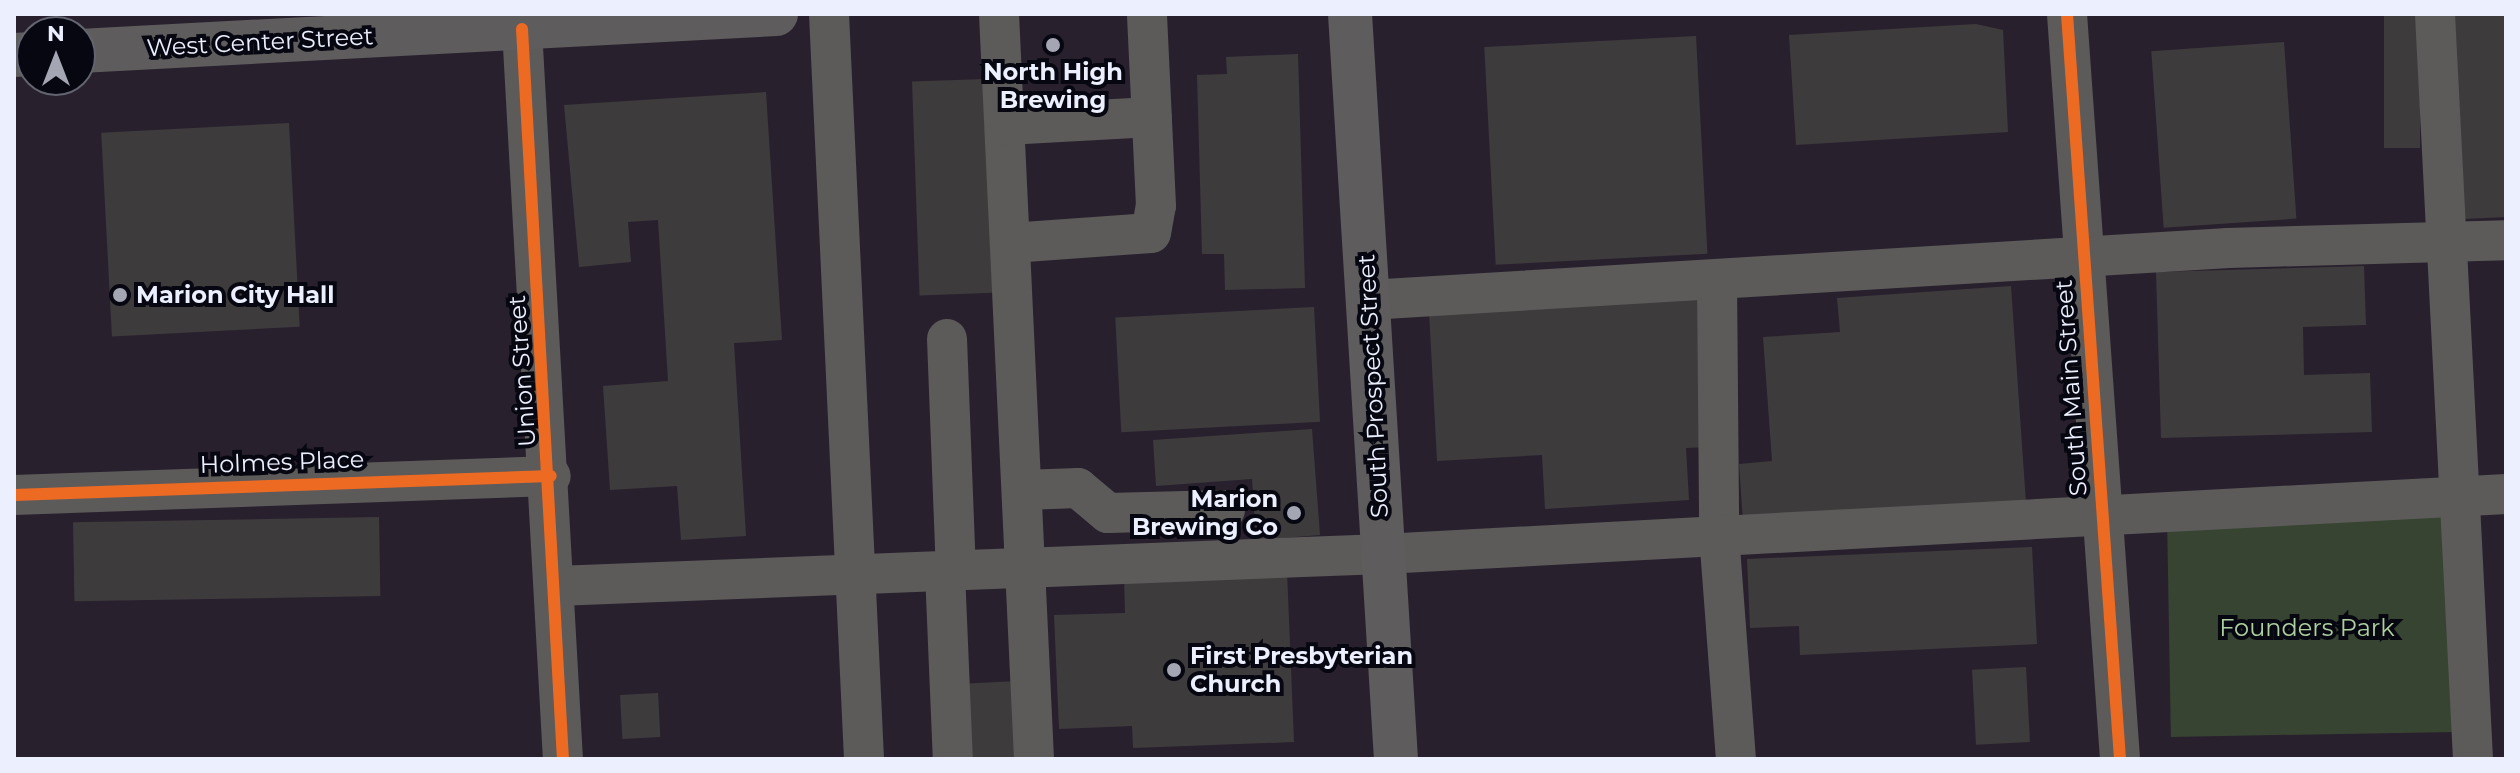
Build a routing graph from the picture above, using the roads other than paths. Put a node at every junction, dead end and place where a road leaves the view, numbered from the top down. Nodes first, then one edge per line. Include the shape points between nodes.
1 (776, 14) edge
2 (829, 14) edge
3 (999, 14) edge
4 (1147, 14) edge
5 (1350, 14) edge
6 (2067, 14) edge
7 (2435, 14) edge
8 (649, 17) edge
9 (522, 29) junction
10 (96, 50) edge
11 (1152, 117) junction
12 (1005, 125) junction
13 (2506, 240) edge
14 (1011, 243) junction
15 (2446, 243) junction
16 (2084, 258) junction
17 (1717, 280) junction
18 (1368, 300) junction
19 (947, 339) dead end
20 (551, 476) junction
21 (1024, 490) junction
22 (2506, 494) edge
23 (14, 495) edge
24 (2460, 496) junction
25 (1225, 510) dead end
26 (2102, 512) junction
27 (1719, 534) junction
28 (1383, 554) junction
29 (1028, 569) junction
30 (950, 572) junction
31 (855, 574) junction
32 (556, 586) junction
33 (563, 759) edge
34 (864, 759) edge
35 (953, 759) edge
36 (1034, 759) edge
37 (1396, 759) edge
38 (1736, 759) edge
39 (2120, 759) edge
40 (2473, 759) edge

1 - 8 main road, West Center Street
2 - 31 street
3 - 12 street
4 - 11 street
5 - 18 main road, South Prospect Street
6 - 16 street, South Main Street
7 - 15 street
8 - 9 main road, West Center Street
9 - 10 main road, West Center Street
9 - 20 street, Union Street
11 - 12 street
11 - 14 street via 1156,206 1151,233
12 - 14 street
13 - 15 street
14 - 21 street
15 - 16 street
15 - 24 street
16 - 17 street
16 - 26 street, South Main Street
17 - 18 street
17 - 27 street
18 - 28 main road, South Prospect Street
19 - 30 street
20 - 23 street, Holmes Place
20 - 32 street, Union Street
21 - 25 street via 1078,488 1108,513
21 - 29 street
22 - 24 street
24 - 26 street
24 - 40 street
26 - 27 street
26 - 39 street, South Main Street
27 - 28 street
27 - 38 street
28 - 29 street
28 - 37 main road, South Prospect Street
29 - 30 street
29 - 36 street
30 - 31 street
30 - 35 street
31 - 32 street
31 - 34 street
32 - 33 street, Union Street

